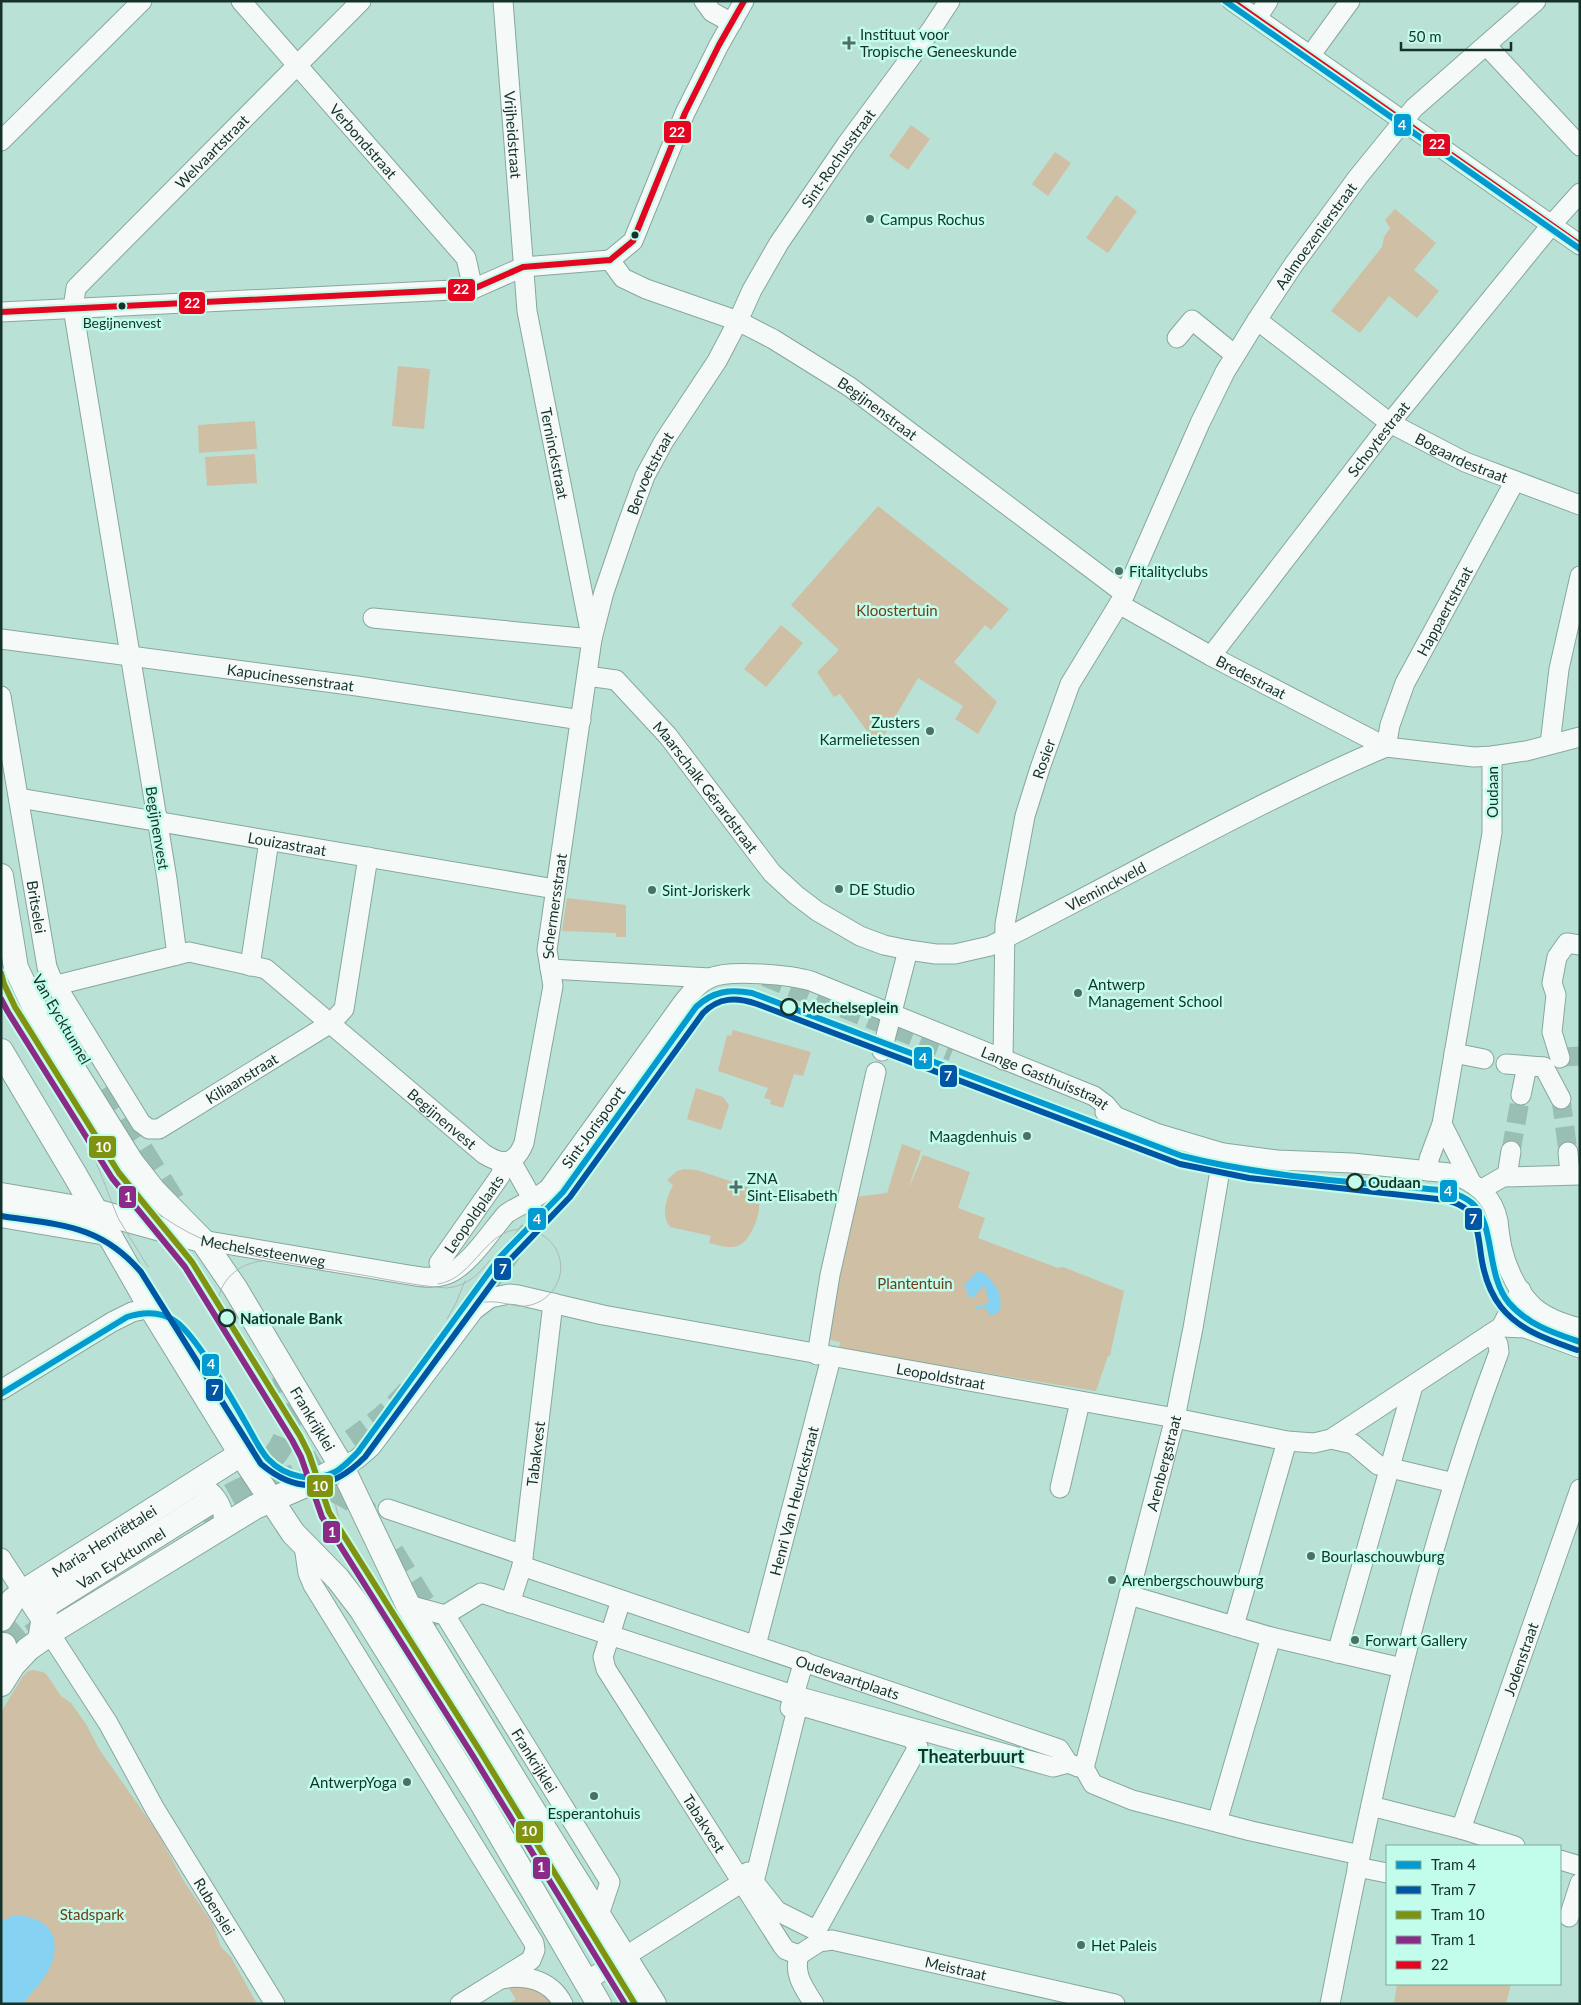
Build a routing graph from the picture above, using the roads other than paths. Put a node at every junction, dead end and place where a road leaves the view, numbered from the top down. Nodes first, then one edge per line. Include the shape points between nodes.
1 (142, 1) edge
2 (241, 1) edge
3 (361, 1) edge
4 (503, 1) edge
5 (704, 1) edge
6 (744, 1) edge
7 (950, 1) edge
8 (1232, 1) edge
9 (1268, 1) edge
10 (1350, 1) edge
11 (1536, 1) edge
12 (1257, 18) junction
13 (732, 24) junction
14 (1486, 45) junction
15 (1310, 56) junction
16 (297, 65) junction
17 (1403, 122) junction
18 (1, 141) edge
19 (1580, 146) edge
20 (1580, 193) edge
21 (1551, 225) junction
22 (1580, 245) edge
23 (610, 260) junction
24 (522, 267) junction
25 (471, 281) junction
26 (72, 308) junction
27 (1, 312) edge
28 (1257, 320) junction
29 (738, 321) junction
30 (1177, 338) dead end
31 (1235, 355) junction
32 (1390, 423) junction
33 (1515, 481) junction
34 (1580, 505) edge
35 (1580, 576) edge
36 (1122, 599) junction
37 (373, 618) dead end
38 (1, 639) edge
39 (592, 640) junction
40 (130, 655) junction
41 (1211, 656) junction
42 (587, 676) junction
43 (1, 696) edge
44 (581, 720) junction
45 (1580, 737) edge
46 (1550, 744) junction
47 (1386, 747) junction
48 (1492, 756) junction
49 (20, 798) junction
50 (157, 822) junction
51 (269, 841) junction
52 (368, 858) junction
53 (1, 862) edge
54 (1, 876) edge
55 (555, 889) junction
56 (817, 912) joint
57 (1004, 938) junction
58 (1580, 946) edge
59 (908, 950) junction
60 (178, 954) junction
61 (250, 966) junction
62 (550, 969) junction
63 (710, 978) junction
64 (57, 985) junction
65 (891, 1014) junction
66 (331, 1023) junction
67 (882, 1051) dead end
68 (1, 1052) edge
69 (952, 1052) tunnel mouth
70 (1454, 1053) junction
71 (1003, 1060) junction
72 (1484, 1060) dead end
73 (1506, 1064) dead end
74 (1536, 1067) junction
75 (876, 1072) dead end
76 (103, 1088) tunnel mouth
77 (1521, 1095) tunnel mouth
78 (126, 1098) junction
79 (1561, 1099) tunnel mouth
80 (1116, 1117) junction
81 (1442, 1124) junction
82 (149, 1129) joint
83 (115, 1135) junction
84 (1511, 1151) tunnel mouth
85 (1223, 1152) junction
86 (1568, 1152) tunnel mouth
87 (508, 1161) junction
88 (1428, 1171) junction
89 (1575, 1175) edge
90 (1507, 1176) junction
91 (1476, 1186) junction
92 (1, 1195) edge
93 (534, 1200) junction
94 (95, 1211) junction
95 (1, 1215) edge
96 (107, 1233) junction
97 (202, 1240) junction
98 (439, 1263) dead end
99 (462, 1264) joint
100 (409, 1275) joint
101 (1521, 1290) junction
102 (553, 1303) junction
103 (152, 1308) junction
104 (1580, 1328) edge
105 (1502, 1329) junction
106 (1580, 1348) edge
107 (824, 1356) junction
108 (1413, 1386) junction
109 (1, 1390) edge
110 (1080, 1402) junction
111 (1175, 1418) junction
112 (1331, 1439) junction
113 (1286, 1441) junction
114 (241, 1454) junction
115 (342, 1467) junction
116 (1390, 1468) junction
117 (196, 1482) junction
118 (1454, 1483) junction
119 (1060, 1488) dead end
120 (1580, 1489) edge
121 (271, 1500) junction
122 (210, 1502) tunnel mouth
123 (388, 1509) tunnel mouth
124 (223, 1525) junction
125 (304, 1546) junction
126 (1, 1558) edge
127 (522, 1561) junction
128 (1129, 1595) junction
129 (10, 1598) edge
130 (621, 1600) junction
131 (510, 1603) junction
132 (408, 1605) junction
133 (441, 1620) junction
134 (1234, 1626) junction
135 (44, 1632) junction
136 (609, 1635) junction
137 (1271, 1637) junction
138 (756, 1645) junction
139 (1337, 1653) junction
140 (804, 1661) junction
141 (1402, 1668) junction
142 (1, 1684) edge
143 (793, 1695) junction
144 (922, 1739) junction
145 (1076, 1766) junction
146 (1370, 1806) junction
147 (1217, 1822) junction
148 (1461, 1829) junction
149 (545, 1830) junction
150 (1512, 1845) edge
151 (480, 1855) junction
152 (1561, 1860) edge
153 (1358, 1861) junction
154 (516, 1863) junction
155 (1580, 1866) edge
156 (1386, 1873) edge
157 (742, 1883) junction
158 (1580, 1883) edge
159 (599, 1915) junction
160 (1569, 1917) edge
161 (819, 1934) junction
162 (799, 1955) junction
163 (626, 1958) junction
164 (498, 1980) junction
165 (585, 1982) junction
166 (275, 2004) edge
167 (460, 2004) edge
168 (563, 2004) edge
169 (599, 2004) edge
170 (654, 2004) edge
171 (814, 2004) edge
172 (1115, 2004) edge
173 (1330, 2004) edge

1 - 18 street
2 - 16 street, Verbondstraat
3 - 16 street, Welvaartstraat
4 - 24 street, Vrijheidstraat
5 - 13 street via 712,12
6 - 13 street
7 - 29 street, Sint-Rochusstraat via 779,243
8 - 12 street
9 - 12 street
10 - 15 street
11 - 14 street, Aalmoezenierstraat
12 - 15 street
13 - 23 street via 685,113 632,241
14 - 17 street, Aalmoezenierstraat via 1414,108
14 - 19 street
15 - 17 street
16 - 25 street, Verbondstraat via 466,258
16 - 26 street, Welvaartstraat via 76,288
17 - 21 street
17 - 28 street, Aalmoezenierstraat via 1358,177
20 - 21 street, Schoytestraat
21 - 22 street
21 - 32 street, Schoytestraat
23 - 24 street
23 - 29 street, Begijnenstraat via 623,278 646,289
24 - 25 street
24 - 39 street, Terninckstraat via 527,311
25 - 26 street
26 - 27 street
26 - 40 street, Begijnenvest
28 - 31 street, Aalmoezenierstraat
28 - 32 street, Bogaardestraat
29 - 36 street, Begijnenstraat via 850,387
29 - 39 street, Bervoetstraat via 718,362 664,441 645,476 604,592
30 - 31 street via 1192,320
31 - 36 street, Aalmoezenierstraat via 1200,423
32 - 33 street, Bogaardestraat via 1465,462
32 - 41 street, Schoytestraat
33 - 34 street, Bogaardestraat
33 - 47 street, Happaertstraat via 1405,683
35 - 46 street via 1559,669
36 - 41 street, Bredestraat
36 - 57 street, Rosier via 1070,684 1040,768 1021,835
37 - 39 street
38 - 40 street, Kapucinessenstraat
39 - 42 street, Schermersstraat
40 - 44 street, Kapucinessenstraat
40 - 50 street, Begijnenvest
41 - 47 street, Bredestraat
42 - 44 street, Schermersstraat
42 - 56 street, Maarschalk Gérardstraat via 616,680 668,736 772,873
43 - 49 street, Britselei
44 - 55 street, Schermersstraat
45 - 46 street
46 - 48 street
47 - 48 street via 1474,757
47 - 57 street, Vleminckveld via 1222,826
48 - 70 street, Oudaan via 1492,833
49 - 50 street, Louizastraat
49 - 64 street, Britselei via 48,967
50 - 51 street, Louizastraat
50 - 60 street, Begijnenvest
51 - 52 street, Louizastraat
51 - 61 street
52 - 55 street, Louizastraat
52 - 66 street via 344,1009
53 - 76 main road, Van Eycktunnel via 18,890 31,962 39,984
54 - 83 main road, Britselei via 16,968 23,986
55 - 62 street, Schermersstraat via 546,950
56 - 59 street, Vleminckveld via 860,936
57 - 59 street, Vleminckveld via 990,946 955,954
57 - 71 street, Rosier
58 - 74 street via 1567,943 1557,957 1552,983 1556,995 1552,1032 1562,1058
59 - 65 street
60 - 61 street, Begijnenvest via 189,952
60 - 64 street
61 - 66 street, Begijnenvest via 266,969
62 - 63 street
62 - 87 street, Schermersstraat via 553,986 524,1143 517,1156
63 - 65 street, Lange Gasthuisstraat via 732,974 801,978
63 - 93 street, Sint-Jorispoort via 684,1001 552,1184
64 - 78 street, Britselei
65 - 67 street
65 - 71 street, Lange Gasthuisstraat
66 - 82 street, Kiliaanstraat via 159,1129
66 - 87 street, Begijnenvest via 484,1154 497,1161
68 - 94 main road
69 - 80 street
70 - 72 street
70 - 81 street, Oudaan
71 - 80 street, Lange Gasthuisstraat via 1094,1096
73 - 74 street
74 - 77 street
74 - 79 street
75 - 107 street, Henri Van Heurckstraat via 830,1275
78 - 82 street, Britselei via 141,1123
78 - 83 street
80 - 85 street, Lange Gasthuisstraat via 1181,1141
81 - 88 street, Oudaan
81 - 91 street
83 - 97 main road, Britselei via 143,1177
84 - 90 street
85 - 88 street, Lange Gasthuisstraat via 1277,1160
85 - 111 street, Arenbergstraat
86 - 89 street
87 - 93 street
87 - 98 street, Leopoldplaats
88 - 91 street, Lange Gasthuisstraat via 1449,1173
89 - 90 street
90 - 91 street
91 - 101 street via 1487,1195 1495,1212 1506,1263
92 - 94 main road, Mechelsesteenweg
93 - 99 street, Sint-Jorispoort via 506,1214
94 - 96 main road
94 - 97 main road, Mechelsesteenweg
95 - 96 main road
96 - 103 main road
97 - 100 street, Mechelsesteenweg
97 - 115 main road, Frankrijklei
99 - 100 street, Leopoldplaats via 445,1275
101 - 104 street via 1544,1314
101 - 105 street
102 - 107 street, Leopoldstraat
102 - 115 street via 509,1294 487,1300 472,1312 371,1447
102 - 127 street, Tabakvest
103 - 109 street via 119,1318
103 - 114 main road
105 - 106 street via 1525,1328
105 - 108 street
105 - 118 street via 1499,1352
107 - 110 street, Leopoldstraat
107 - 138 street, Henri Van Heurckstraat
108 - 112 street
108 - 116 street
110 - 111 street, Leopoldstraat
110 - 119 street
111 - 113 street, Leopoldstraat
111 - 128 street, Arenbergstraat
112 - 113 street, Leopoldstraat via 1314,1443
112 - 116 street via 1352,1444 1370,1460
113 - 134 street
114 - 117 main road, Maria-Henriëttalei
114 - 121 main road
115 - 121 main road
115 - 132 main road, Frankrijklei
116 - 118 street
116 - 139 street
117 - 124 street via 210,1490 219,1504 223,1511
117 - 129 main road, Maria-Henriëttalei
118 - 141 street
120 - 148 street, Jodenstraat
121 - 124 main road
121 - 125 main road
122 - 135 main road, Van Eycktunnel via 46,1605
123 - 127 street, Oudevaartplaats
124 - 135 main road
125 - 151 street via 313,1584
125 - 154 main road via 350,1592
126 - 129 street, Rubenslei
127 - 130 street, Oudevaartplaats
127 - 131 street, Tabakvest
128 - 134 street
128 - 145 street, Arenbergstraat
129 - 135 street, Rubenslei
130 - 136 street
130 - 138 street, Oudevaartplaats
131 - 133 street, Oudevaartplaats via 480,1593
131 - 136 street, Oudevaartplaats
132 - 133 street
132 - 149 main road, Frankrijklei
133 - 149 main road via 535,1784 542,1802
133 - 159 street, Frankrijklei via 610,1882
134 - 137 street
135 - 142 main road via 18,1659
135 - 166 street, Rubenslei via 98,1730 155,1809
136 - 143 street, Oudevaartplaats
136 - 157 street, Tabakvest via 603,1657 606,1669
137 - 139 street
137 - 147 street
138 - 140 street, Oudevaartplaats
139 - 141 street
140 - 143 street
140 - 145 street, Oudevaartplaats via 1059,1749
141 - 146 street
143 - 144 street, Oudevaartplaats
143 - 157 street via 754,1862
144 - 145 street, Oudevaartplaats via 1053,1767
144 - 161 street
144 - 161 street, Meistraat via 798,1705 754,1882 778,1910
145 - 147 street via 1093,1784 1132,1800
146 - 148 street
146 - 153 street
147 - 153 street
148 - 150 street
149 - 159 main road, Frankrijklei
151 - 154 street
151 - 164 street via 535,1950 531,1960
152 - 155 street
153 - 156 street
153 - 173 street
154 - 165 main road
157 - 162 street, Tabakvest via 782,1945
157 - 163 street
158 - 160 street
159 - 163 main road, Frankrijklei
161 - 162 street
161 - 172 street, Meistraat via 832,1940
162 - 171 street via 798,1975
163 - 165 street
163 - 170 main road, Frankrijklei
164 - 167 street
164 - 168 street via 518,1977 538,1980
165 - 169 main road

